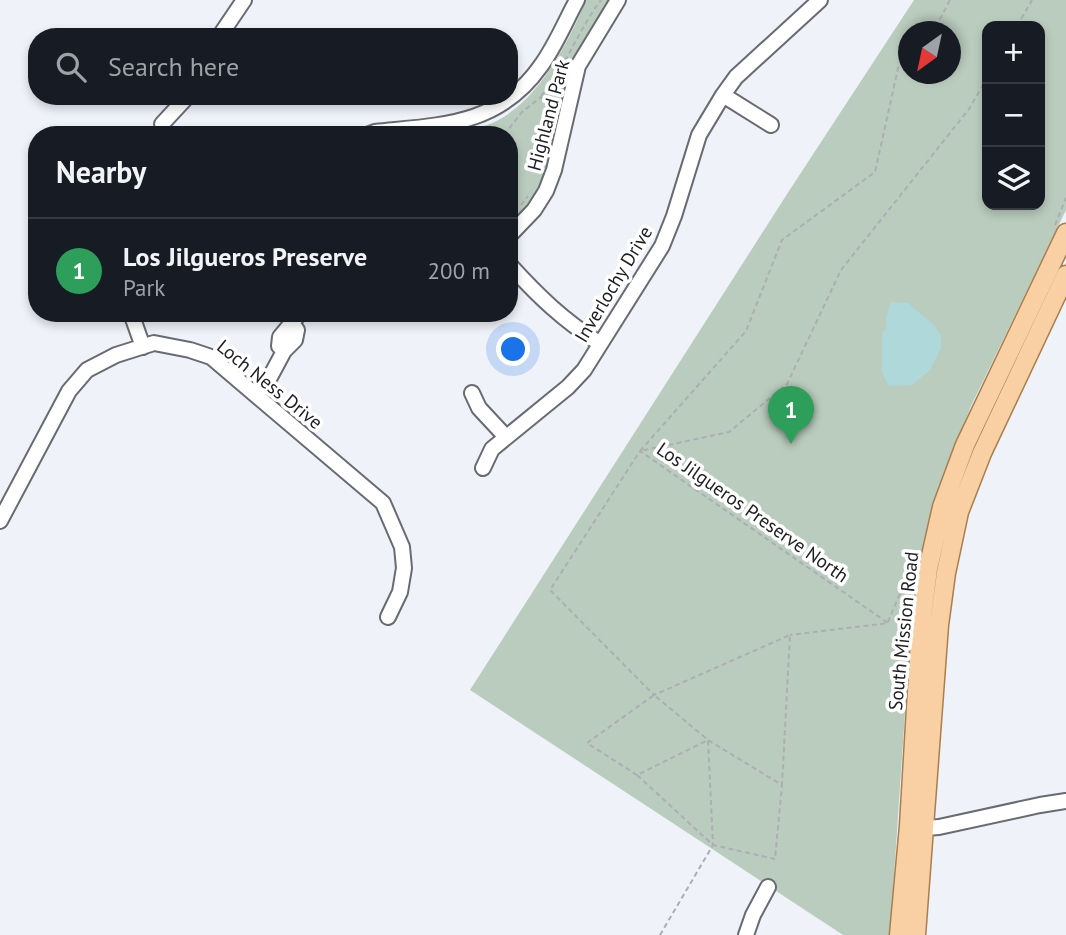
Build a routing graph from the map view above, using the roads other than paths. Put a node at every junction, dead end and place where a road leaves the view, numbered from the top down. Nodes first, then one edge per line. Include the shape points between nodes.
1 (244, 0) edge
2 (577, 0) edge
3 (618, 0) edge
4 (820, 0) edge
5 (225, 28) edge
6 (518, 92) edge
7 (723, 95) junction
8 (180, 105) edge
9 (500, 105) edge
10 (162, 124) dead end
11 (771, 125) dead end
12 (435, 126) edge
13 (518, 227) edge
14 (1066, 233) edge
15 (518, 274) edge
16 (1066, 275) edge
17 (134, 322) edge
18 (292, 322) edge
19 (599, 344) junction
20 (143, 346) junction
21 (472, 393) dead end
22 (257, 394) junction
23 (506, 437) junction
24 (483, 468) dead end
25 (0, 521) edge
26 (388, 617) dead end
27 (1066, 801) edge
28 (925, 828) junction
29 (768, 887) dead end
30 (749, 934) edge
31 (899, 935) edge
32 (916, 935) edge

1 - 5 street
2 - 6 street, Highland Park via 542,64
3 - 13 street, Highland Park via 578,66 546,191
4 - 7 street, Inverlochy Drive via 736,77
7 - 11 street
7 - 19 street, Inverlochy Drive via 699,135 662,246
8 - 10 street
9 - 12 street, Highland Park via 455,124
14 - 31 main road, South Mission Road via 965,445 942,507 921,624
15 - 19 street via 546,304
16 - 28 main road, South Mission Road via 959,512 939,625
17 - 20 street
18 - 22 street via 279,337 284,351
19 - 23 street, Inverlochy Drive via 568,387
20 - 22 street, Loch Ness Drive via 154,343 211,357
20 - 25 street, Loch Ness Drive via 87,370 69,391
21 - 23 street via 479,408
22 - 26 street, Loch Ness Drive via 383,503 402,547 404,568 400,592
23 - 24 street, Inverlochy Drive via 492,449
27 - 28 street
28 - 32 main road, South Mission Road
29 - 30 street

